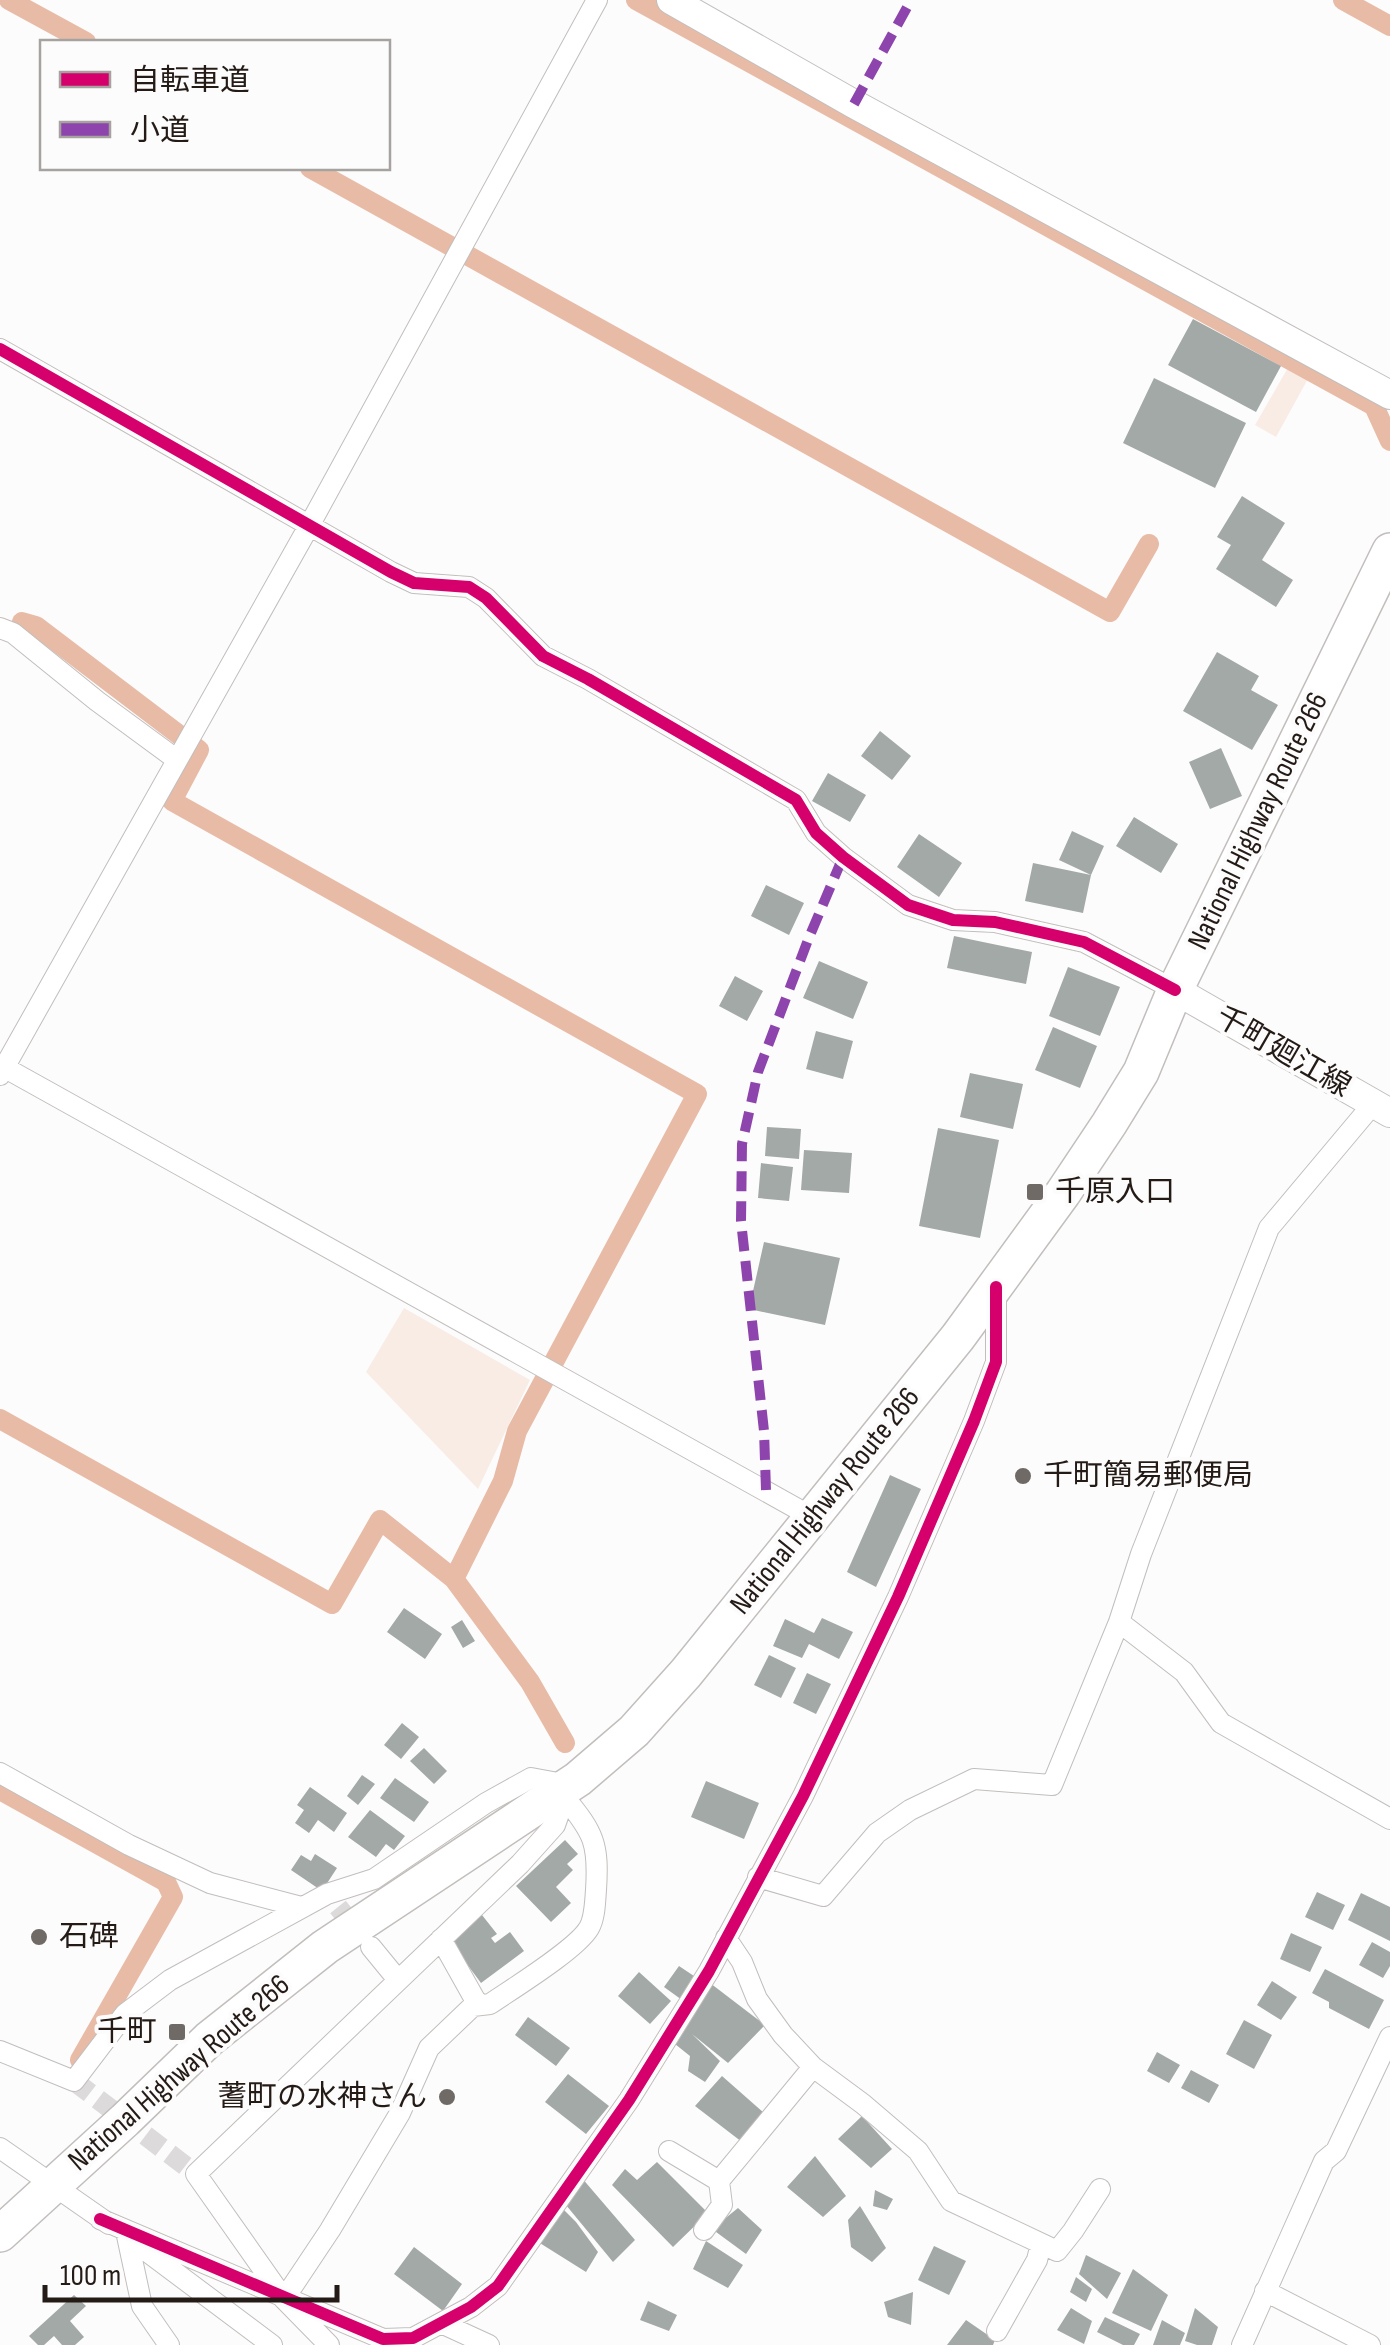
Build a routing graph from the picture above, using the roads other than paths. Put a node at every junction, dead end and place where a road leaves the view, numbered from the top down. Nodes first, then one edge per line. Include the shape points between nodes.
1 (597, 0) edge
2 (671, 0) edge
3 (1, 353) edge
4 (1390, 395) edge
5 (308, 526) junction
6 (1390, 551) edge
7 (0, 628) edge
8 (176, 759) junction
9 (1175, 990) junction
10 (1, 1069) edge
11 (1381, 1108) edge
12 (996, 1288) junction
13 (812, 1517) junction
14 (1120, 1622) junction
15 (0, 1773) edge
16 (567, 1791) junction
17 (1390, 1819) edge
18 (758, 1877) junction
19 (301, 1908) junction
20 (726, 1938) junction
21 (440, 1939) junction
22 (371, 1947) tunnel mouth
23 (398, 1980) junction
24 (478, 2005) junction
25 (1390, 2037) edge
26 (0, 2051) edge
27 (813, 2067) junction
28 (0, 2148) edge
29 (669, 2150) dead end
30 (719, 2180) junction
31 (1100, 2189) dead end
32 (46, 2192) junction
33 (100, 2218) junction
34 (704, 2230) dead end
35 (0, 2234) edge
36 (127, 2236) junction
37 (1040, 2244) junction
38 (1265, 2291) junction
39 (284, 2299) junction
40 (441, 2322) junction
41 (997, 2331) dead end
42 (169, 2345) edge
43 (272, 2345) edge
44 (328, 2345) edge
45 (489, 2345) edge
46 (1242, 2345) edge
47 (1370, 2345) edge

1 - 5 street
2 - 4 street
3 - 5 street
5 - 8 street
5 - 9 street via 414,582 468,587 486,598 543,656 796,800 816,833 908,905 953,920 1084,942
6 - 9 highway, National Highway Route 266
7 - 8 street
8 - 10 street
9 - 11 street, 千町廻江線
9 - 12 highway, National Highway Route 266 via 1142,1072
10 - 13 street
11 - 14 street via 1269,1228
12 - 13 highway, National Highway Route 266
12 - 18 street via 996,1362 974,1421 898,1597
13 - 16 highway, National Highway Route 266 via 686,1673
14 - 17 street via 1184,1672 1221,1723
14 - 18 street via 1052,1785 974,1779 926,1802 877,1832 823,1896
15 - 19 street via 210,1883
16 - 19 street via 531,1778 374,1880
16 - 21 street via 556,1825
16 - 24 street via 596,1847 590,1927 490,2004
16 - 32 highway, National Highway Route 266 via 325,1946 209,2039
18 - 20 street
19 - 26 street via 138,2003 74,2080
20 - 27 street via 756,1999
20 - 40 street via 629,2100 498,2286
21 - 23 street
21 - 24 street
22 - 23 street
23 - 39 street via 196,2174
24 - 39 street via 429,2048 400,2113
25 - 38 street
27 - 30 street
27 - 37 street via 918,2151 951,2201
28 - 32 street
29 - 30 street
30 - 34 street via 722,2205
31 - 37 street via 1057,2251
32 - 33 street
32 - 35 highway, National Highway Route 266
33 - 36 street
33 - 39 street
36 - 42 street via 142,2306
36 - 43 street
37 - 41 street
38 - 46 street
38 - 47 street
39 - 40 street via 382,2339 413,2338
39 - 44 street
40 - 45 street

